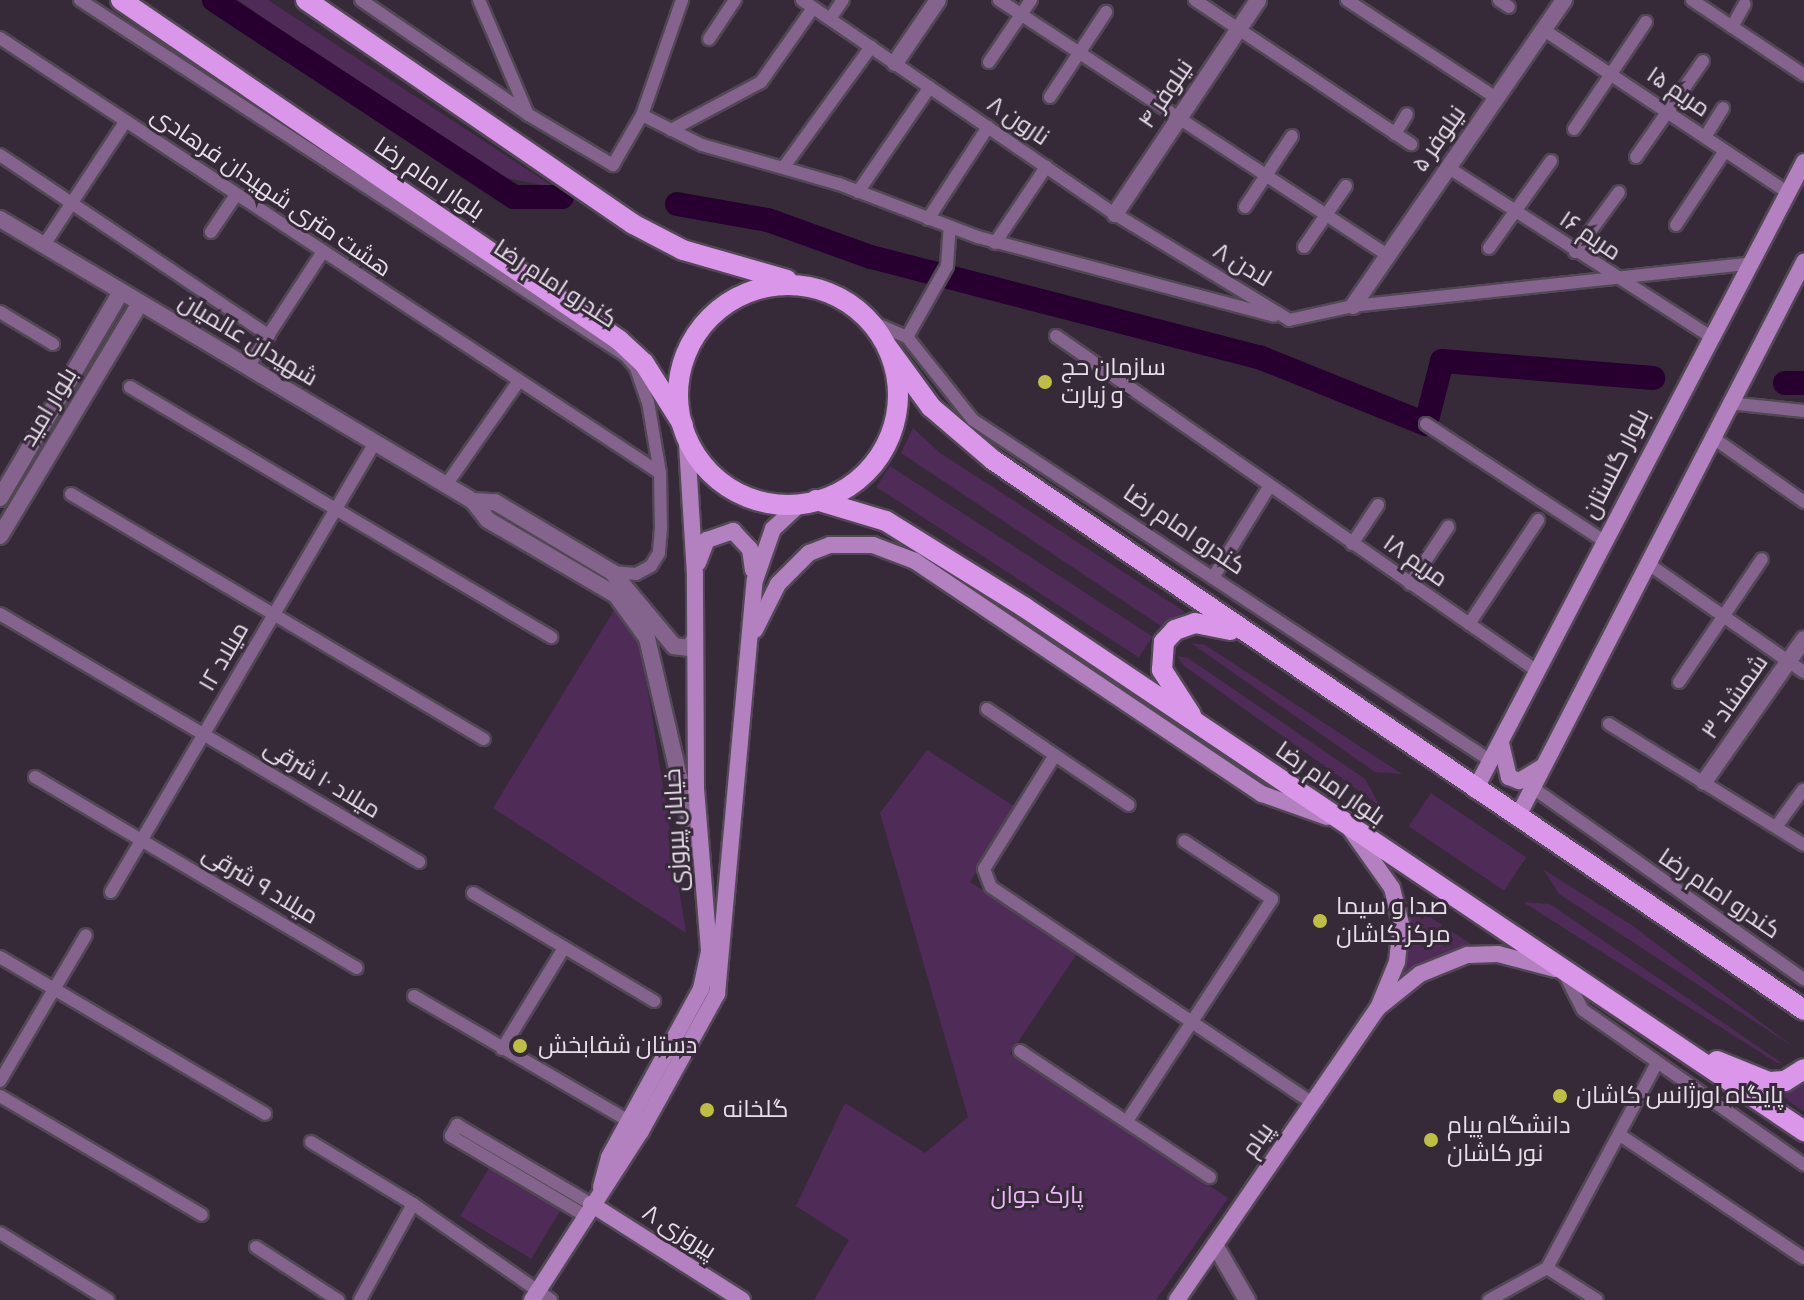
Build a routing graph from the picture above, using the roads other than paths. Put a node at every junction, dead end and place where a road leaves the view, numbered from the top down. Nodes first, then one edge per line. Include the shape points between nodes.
1 (80, 0) edge
2 (121, 0) edge
3 (306, 0) edge
4 (361, 0) edge
5 (479, 0) edge
6 (682, 0) edge
7 (735, 0) edge
8 (843, 0) edge
9 (938, 0) edge
10 (999, 0) edge
11 (1031, 0) edge
12 (1195, 0) edge
13 (1258, 0) edge
14 (1347, 0) edge
15 (1564, 0) edge
16 (1692, 0) edge
17 (807, 4) edge
18 (1745, 4) dead end
19 (1106, 12) dead end
20 (1021, 15) junction
21 (830, 19) junction
22 (1646, 22) dead end
23 (1732, 27) junction
24 (1238, 29) junction
25 (1544, 30) junction
26 (0, 38) edge
27 (709, 39) dead end
28 (871, 47) junction
29 (1079, 53) junction
30 (1703, 61) dead end
31 (989, 62) dead end
32 (895, 63) junction
33 (1611, 74) junction
34 (1804, 75) edge
35 (930, 87) junction
36 (1050, 97) dead end
37 (1496, 98) junction
38 (1723, 108) dead end
39 (1668, 112) junction
40 (1407, 114) dead end
41 (529, 115) junction
42 (642, 115) junction
43 (1179, 118) junction
44 (125, 122) junction
45 (988, 127) junction
46 (1574, 129) dead end
47 (671, 130) junction
48 (1395, 134) junction
49 (1292, 136) dead end
50 (1705, 137) junction
51 (1411, 144) dead end
52 (1725, 151) junction
53 (0, 155) edge
54 (1636, 157) dead end
55 (1551, 161) dead end
56 (1804, 162) edge
57 (1046, 167) junction
58 (783, 168) junction
59 (1449, 168) junction
60 (1266, 175) junction
61 (1346, 186) dead end
62 (858, 192) junction
63 (1619, 192) dead end
64 (1787, 192) junction
65 (236, 195) junction
66 (72, 203) junction
67 (410, 206) junction
68 (1245, 207) dead end
69 (1515, 212) junction
70 (1115, 214) junction
71 (1326, 215) junction
72 (0, 219) edge
73 (928, 219) junction
74 (1676, 225) dead end
75 (950, 227) junction
76 (211, 232) dead end
77 (995, 243) junction
78 (44, 245) junction
79 (1304, 247) dead end
80 (1489, 248) dead end
81 (1575, 252) junction
82 (322, 253) junction
83 (1388, 256) junction
84 (1804, 262) edge
85 (1747, 264) junction
86 (1617, 280) junction
87 (814, 287) junction
88 (121, 292) junction
89 (140, 303) junction
90 (1353, 306) junction
91 (0, 312) edge
92 (1289, 320) junction
93 (870, 321) junction
94 (269, 336) junction
95 (1056, 336) dead end
96 (1710, 336) junction
97 (907, 337) junction
98 (53, 344) dead end
99 (888, 348) junction
100 (247, 368) junction
101 (518, 382) junction
102 (130, 387) dead end
103 (1729, 403) junction
104 (1804, 411) edge
105 (1426, 424) dead end
106 (685, 434) junction
107 (1712, 437) junction
108 (374, 444) junction
109 (660, 473) junction
110 (446, 485) junction
111 (1269, 487) junction
112 (71, 494) dead end
113 (0, 498) edge
114 (473, 501) junction
115 (808, 502) junction
116 (1804, 502) edge
117 (1107, 504) junction
118 (1378, 505) dead end
119 (336, 509) junction
120 (1538, 520) dead end
121 (1448, 527) dead end
122 (1093, 530) junction
123 (0, 536) edge
124 (1604, 541) junction
125 (1352, 544) junction
126 (1762, 559) dead end
127 (1647, 563) junction
128 (612, 572) junction
129 (695, 575) junction
130 (1214, 576) junction
131 (755, 580) junction
132 (1410, 584) junction
133 (974, 600) junction
134 (1024, 607) junction
135 (0, 614) edge
136 (274, 614) junction
137 (1725, 617) junction
138 (1469, 624) junction
139 (1249, 636) junction
140 (551, 637) dead end
141 (750, 638) junction
142 (1804, 639) edge
143 (694, 640) junction
144 (1797, 667) edge
145 (1537, 671) junction
146 (1679, 682) dead end
147 (1376, 686) junction
148 (987, 709) dead end
149 (1360, 713) junction
150 (1609, 724) dead end
151 (1198, 725) junction
152 (203, 734) junction
153 (484, 739) dead end
154 (1501, 742) junction
155 (1055, 755) junction
156 (1491, 761) junction
157 (1544, 766) junction
158 (35, 777) dead end
159 (1704, 782) junction
160 (1533, 788) junction
161 (1475, 790) junction
162 (1803, 790) edge
163 (1129, 805) dead end
164 (1517, 818) junction
165 (1343, 825) junction
166 (1776, 827) junction
167 (141, 840) junction
168 (1184, 841) dead end
169 (1804, 845) edge
170 (419, 862) dead end
171 (700, 866) junction
172 (1649, 873) junction
173 (111, 892) dead end
174 (473, 893) dead end
175 (1636, 898) junction
176 (86, 935) dead end
177 (564, 948) junction
178 (0, 957) edge
179 (1736, 964) junction
180 (357, 968) dead end
181 (1560, 972) junction
182 (1804, 979) edge
183 (54, 989) junction
184 (414, 996) dead end
185 (654, 1001) dead end
186 (1378, 1008) junction
187 (1804, 1010) edge
188 (1628, 1015) junction
189 (1192, 1020) junction
190 (1804, 1029) edge
191 (502, 1049) junction
192 (1020, 1051) dead end
193 (1656, 1065) junction
194 (1804, 1069) edge
195 (0, 1081) edge
196 (0, 1096) edge
197 (1313, 1103) junction
198 (265, 1114) dead end
199 (629, 1121) junction
200 (1127, 1121) junction
201 (454, 1130) dead end
202 (1804, 1131) edge
203 (1620, 1135) junction
204 (311, 1142) dead end
205 (1804, 1165) edge
206 (1210, 1177) dead end
207 (600, 1188) junction
208 (413, 1204) junction
209 (587, 1210) junction
210 (202, 1215) dead end
211 (0, 1233) edge
212 (1215, 1245) junction
213 (256, 1247) dead end
214 (1804, 1258) edge
215 (1547, 1268) junction
216 (540, 1297) edge
217 (108, 1300) edge
218 (338, 1300) edge
219 (360, 1300) edge
220 (742, 1300) edge
221 (1177, 1300) edge
222 (1247, 1300) edge
223 (1489, 1300) edge
224 (1597, 1300) edge

1 - 67 street, کندرو امام رضا
2 - 67 main road, بلوار امام رضا
3 - 87 main road via 633,224 734,268
4 - 41 street
5 - 41 street
6 - 42 street
7 - 27 street
8 - 21 street
9 - 32 street
10 - 20 street
11 - 20 street
12 - 24 street
13 - 24 street, نیلوفر ۴
14 - 37 street
15 - 25 street, نیلوفر ۵
16 - 23 street
17 - 21 street, نارون ۸
17 - 47 street via 761,82
18 - 23 street
19 - 29 street
20 - 29 street
20 - 31 street
21 - 28 street, نارون ۸
22 - 33 street
23 - 34 street
24 - 43 street, نیلوفر ۴
24 - 48 street
25 - 33 street, مریم ۱۵
25 - 37 street, نیلوفر ۵
26 - 44 street, هشت متری شهیدان فرهادی
28 - 32 street, نارون ۸
28 - 58 street
29 - 36 street
29 - 43 street
30 - 39 street
32 - 35 street, نارون ۸
33 - 39 street, مریم ۱۵
33 - 46 street
35 - 45 street, نارون ۸
35 - 62 street
37 - 59 street, نیلوفر ۵
38 - 50 street
39 - 50 street, مریم ۱۵
39 - 54 street
40 - 48 street
41 - 42 street via 613,165
42 - 47 street
43 - 60 street
43 - 70 street, نیلوفر ۴
44 - 65 street, هشت متری شهیدان فرهادی
44 - 66 street
45 - 57 street, نارون ۸
45 - 73 street
47 - 58 street via 702,145
48 - 51 street
49 - 60 street
50 - 52 street, مریم ۱۵
52 - 64 street, مریم ۱۵
52 - 74 street
53 - 66 street
55 - 69 street
56 - 64 main road, بلوار گلستان
57 - 70 street, نارون ۸
57 - 77 street
58 - 62 street
59 - 69 street, مریم ۱۶
59 - 83 street, نیلوفر ۵
60 - 68 street
60 - 71 street
61 - 71 street
62 - 73 street
63 - 81 street
64 - 85 main road, بلوار گلستان
65 - 76 street
65 - 82 street, هشت متری شهیدان فرهادی
66 - 78 street
66 - 94 street
67 - 106 main road, بلوار امام رضا via 619,340 644,363
67 - 109 street, کندرو امام رضا via 626,356 642,380
69 - 80 street
69 - 81 street, مریم ۱۶
70 - 92 street, لادن ۸
71 - 79 street
71 - 83 street
72 - 78 street, شهیدان عالمیان
73 - 75 street
75 - 77 street
75 - 97 street via 947,266
77 - 92 street
78 - 88 street, شهیدان عالمیان
81 - 86 street, مریم ۱۶
82 - 94 street
82 - 101 street, هشت متری شهیدان فرهادی
83 - 90 street, نیلوفر ۵
84 - 103 main road
85 - 86 street
85 - 96 main road, بلوار گلستان
86 - 90 street
86 - 96 street, مریم ۱۶
87 - 93 main road via 844,300
87 - 106 main road via 779,284 746,292 716,309 694,335 680,367 677,401
88 - 89 street, شهیدان عالمیان
88 - 113 street, بلوار امید
89 - 100 street, شهیدان عالمیان
89 - 123 street, بلوار امید
90 - 92 street
91 - 98 street
93 - 97 street, کندرو امام رضا
93 - 99 main road
94 - 100 street
95 - 111 street, مریم ۱۸
96 - 124 main road, بلوار گلستان
97 - 117 street, کندرو امام رضا via 973,420
99 - 115 main road via 898,391 890,436 866,473 849,487
99 - 122 main road via 915,389 953,428
100 - 108 street, شهیدان عالمیان
101 - 109 street, هشت متری شهیدان فرهادی
101 - 110 street
102 - 119 street
103 - 104 street
103 - 107 main road
105 - 124 street
106 - 115 main road via 708,471 744,496 786,506
106 - 129 main road, خیابان پیروزی
107 - 116 street
107 - 127 main road
108 - 110 street, شهیدان عالمیان
108 - 119 street, میلاد ۱۲
109 - 128 street, کندرو امام رضا via 656,561 636,574
110 - 114 street, شهیدان عالمیان
111 - 125 street, مریم ۱۸
111 - 130 street
112 - 136 street
114 - 128 street via 495,502
114 - 171 street via 488,520 616,595 635,618 647,638
115 - 131 main road, خیابان پیروزی via 773,529
115 - 134 main road, بلوار امام رضا via 886,521
117 - 122 street
117 - 130 street, کندرو امام رضا
118 - 125 street
119 - 136 street, میلاد ۱۲
119 - 140 street
120 - 138 street
121 - 132 street
122 - 139 main road
124 - 145 main road, بلوار گلستان
125 - 132 street, مریم ۱۸
126 - 137 street
127 - 137 street
127 - 157 main road
128 - 143 street via 666,640 682,649
129 - 131 main road via 707,540 725,530 745,540
129 - 143 main road, خیابان پیروزی
130 - 147 street, کندرو امام رضا
131 - 141 main road, خیابان پیروزی
132 - 138 street, مریم ۱۸
133 - 134 main road
133 - 141 main road via 915,561 873,545 830,545 802,558 778,584
133 - 165 main road via 1262,794
134 - 151 main road, بلوار امام رضا
135 - 152 street, میلاد ۱۰ شرقی
136 - 152 street, میلاد ۱۲
136 - 153 street
137 - 144 street
137 - 146 street
138 - 145 street, مریم ۱۸
139 - 149 main road
139 - 151 main road via 1195,623 1175,630 1164,642 1162,670
141 - 207 main road, خیابان پیروزی via 717,994 641,1131
142 - 144 street, شمشاد ۳
143 - 171 main road, خیابان پیروزی
144 - 159 street, شمشاد ۳
145 - 154 main road, بلوار گلستان
147 - 149 street
147 - 156 street, کندرو امام رضا
148 - 155 street
149 - 161 main road
150 - 159 street
151 - 165 main road, بلوار امام رضا
152 - 167 street, میلاد ۱۲
152 - 170 street, میلاد ۱۰ شرقی
154 - 156 main road, بلوار گلستان
154 - 157 main road via 1501,762 1509,777 1519,781
155 - 163 street
155 - 189 street via 984,869 991,887
156 - 161 main road, بلوار گلستان
157 - 160 main road
158 - 167 street, میلاد ۹ شرقی
159 - 166 street
160 - 164 main road
160 - 172 street, کندرو امام رضا
161 - 164 main road
162 - 166 street
164 - 175 main road
165 - 181 main road, بلوار امام رضا
165 - 186 main road via 1392,888 1400,915 1400,951
166 - 169 street
167 - 173 street, میلاد ۱۲
167 - 180 street, میلاد ۹ شرقی
168 - 189 street via 1272,899
171 - 199 main road, خیابان پیروزی via 709,950 705,975 676,1040
172 - 175 street
172 - 182 street, کندرو امام رضا
174 - 177 street
175 - 179 main road
176 - 183 street
177 - 185 street
177 - 191 street
178 - 183 street
179 - 187 main road
179 - 190 main road
181 - 186 main road via 1498,954 1467,955 1420,974
181 - 188 main road, بلوار امام رضا
181 - 193 street via 1583,1010
183 - 195 street
183 - 198 street
184 - 191 street
186 - 197 main road, پیام
188 - 194 main road via 1758,1080 1785,1081
188 - 202 main road, بلوار امام رضا
189 - 197 street
189 - 200 street
191 - 199 street
192 - 200 street
193 - 203 street
193 - 205 street
196 - 210 street
197 - 212 main road, پیام
199 - 207 main road, خیابان پیروزی via 604,1167
200 - 206 street
201 - 209 street
203 - 214 street
203 - 215 street
204 - 208 street
207 - 209 main road, خیابان پیروزی
208 - 216 street
208 - 219 street
209 - 216 main road, خیابان پیروزی
209 - 220 main road, پیروزی ۸
211 - 217 street
212 - 221 main road, پیام
212 - 222 street
213 - 218 street
215 - 223 street
215 - 224 street

